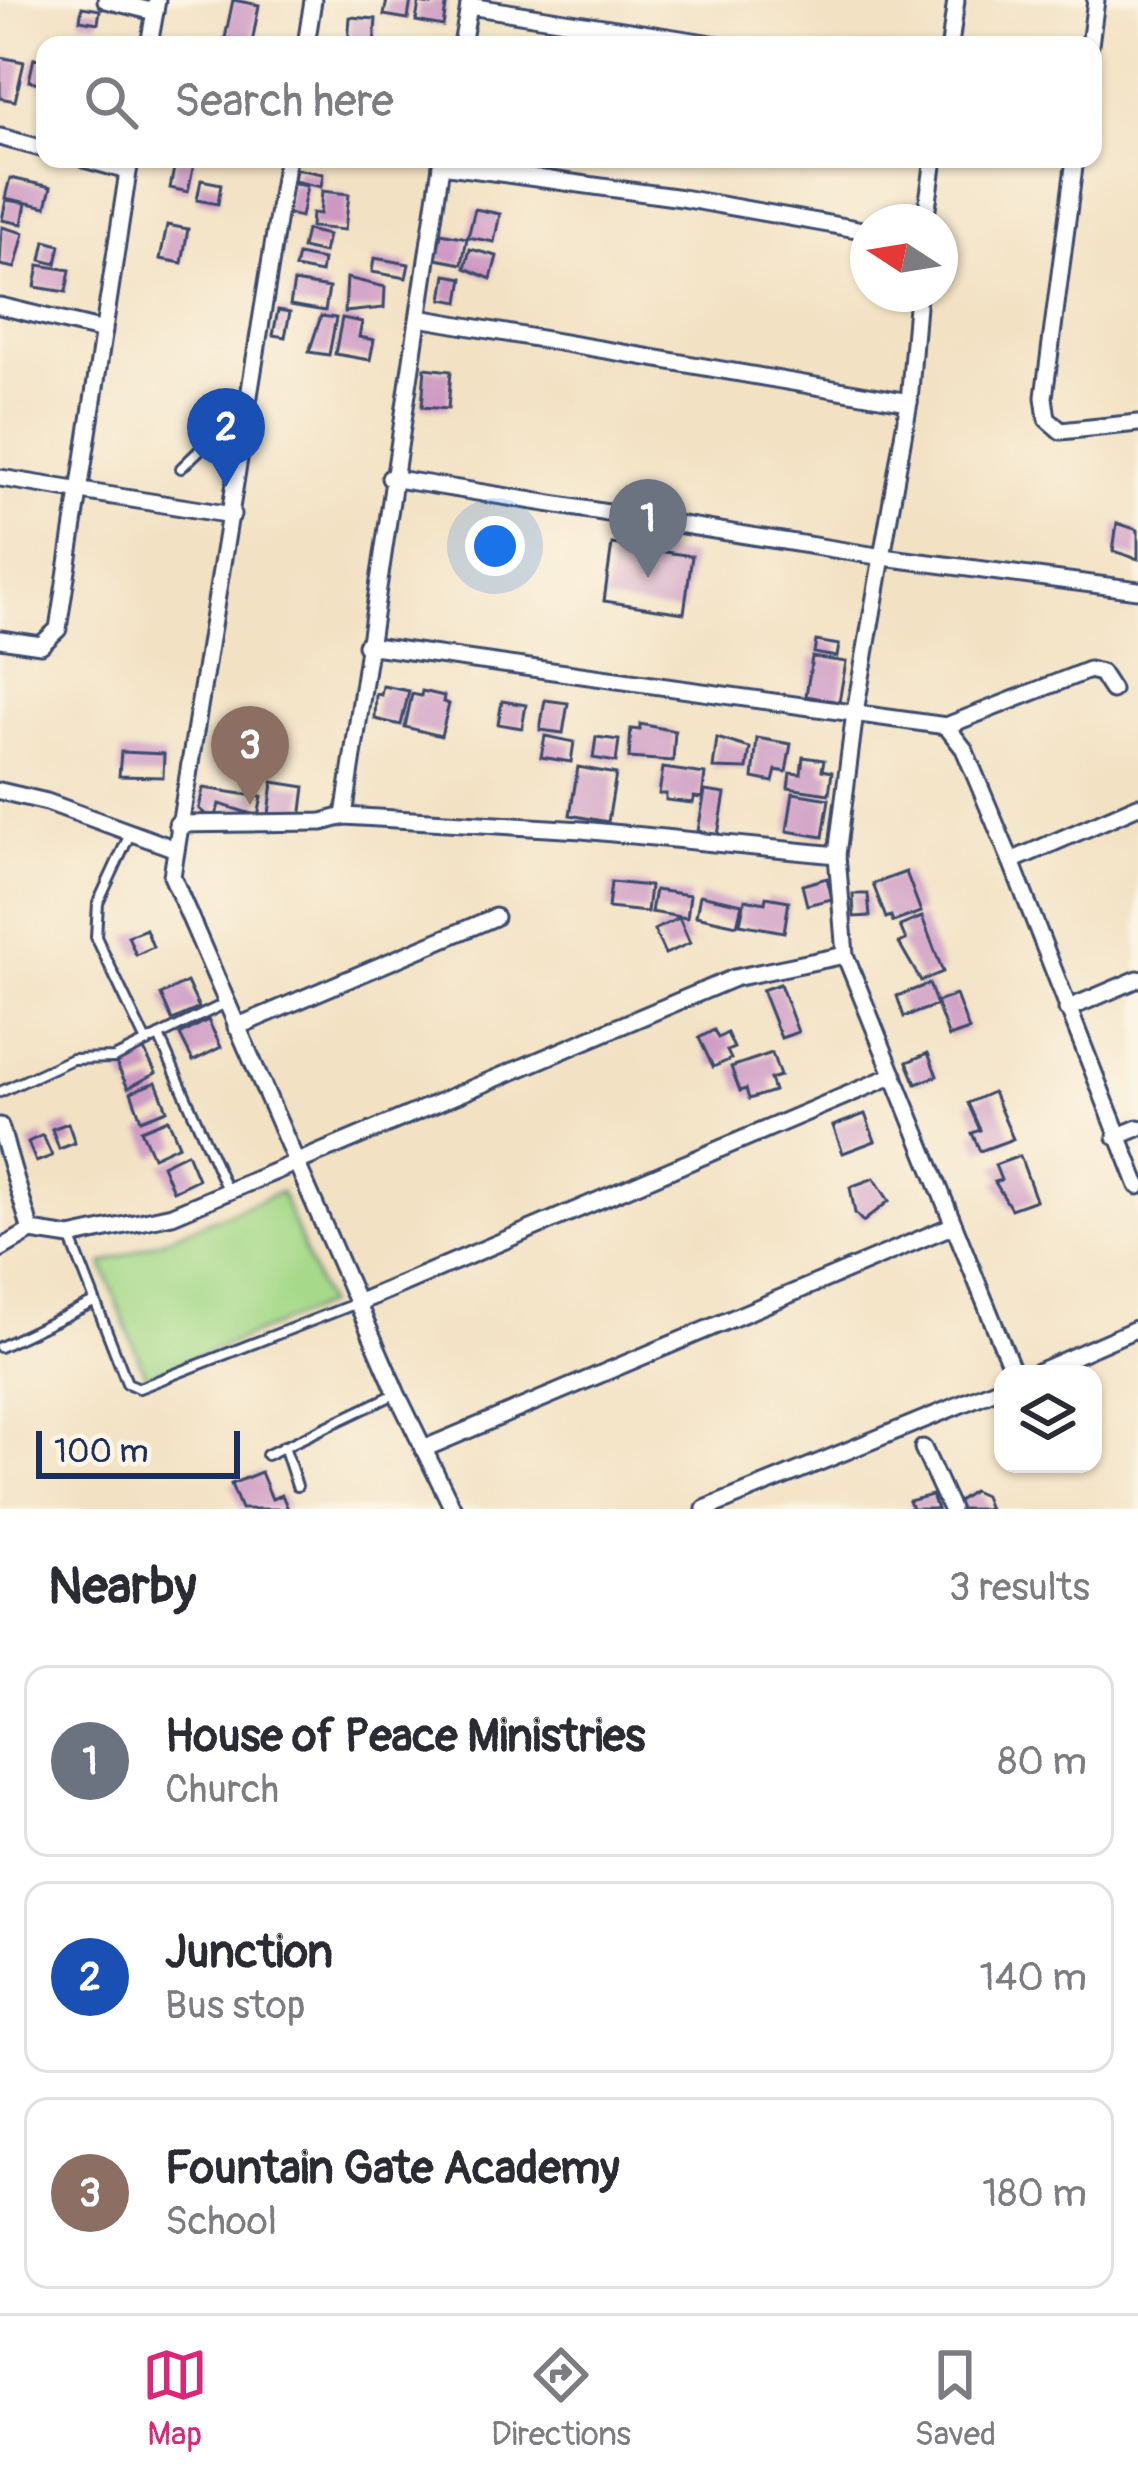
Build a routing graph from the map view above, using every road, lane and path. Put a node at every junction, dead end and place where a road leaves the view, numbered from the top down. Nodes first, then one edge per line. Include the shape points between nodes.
1 (106, 0) edge
2 (313, 0) edge
3 (956, 0) edge
4 (1096, 0) edge
5 (470, 3) edge
6 (156, 6) edge
7 (151, 36) edge
8 (307, 36) edge
9 (464, 36) edge
10 (666, 36) edge
11 (951, 36) edge
12 (1091, 36) edge
13 (0, 137) edge
14 (36, 147) edge
15 (129, 168) edge
16 (286, 168) edge
17 (441, 168) edge
18 (482, 168) edge
19 (933, 168) edge
20 (1075, 168) edge
21 (928, 204) edge
22 (850, 229) edge
23 (0, 306) edge
24 (916, 312) edge
25 (419, 317) junction
26 (104, 331) junction
27 (909, 402) junction
28 (1138, 423) edge
29 (244, 435) junction
30 (181, 468) dead end
31 (0, 478) edge
32 (390, 478) junction
33 (80, 492) junction
34 (232, 514) junction
35 (883, 557) junction
36 (1138, 590) edge
37 (0, 639) edge
38 (366, 644) junction
39 (1112, 690) dead end
40 (855, 712) junction
41 (946, 726) junction
42 (0, 791) edge
43 (1138, 806) edge
44 (344, 816) junction
45 (177, 824) junction
46 (131, 833) junction
47 (173, 848) junction
48 (837, 854) junction
49 (1011, 861) junction
50 (495, 917) dead end
51 (845, 955) junction
52 (1138, 979) edge
53 (226, 1003) junction
54 (1067, 1009) junction
55 (236, 1028) junction
56 (159, 1036) junction
57 (146, 1042) junction
58 (894, 1076) junction
59 (0, 1092) edge
60 (0, 1126) edge
61 (1138, 1128) edge
62 (1116, 1136) junction
63 (297, 1160) junction
64 (1138, 1186) edge
65 (227, 1190) junction
66 (954, 1225) junction
67 (31, 1231) junction
68 (70, 1237) junction
69 (0, 1249) edge
70 (92, 1303) junction
71 (357, 1303) junction
72 (1138, 1328) edge
73 (0, 1347) edge
74 (1010, 1365) edge
75 (1055, 1365) edge
76 (994, 1391) edge
77 (397, 1394) junction
78 (284, 1446) junction
79 (923, 1448) dead end
80 (423, 1449) junction
81 (267, 1455) dead end
82 (297, 1486) dead end
83 (453, 1509) edge
84 (705, 1509) edge
85 (951, 1509) edge

1 - 6 street
2 - 8 street
3 - 11 street
4 - 12 street
5 - 9 street
5 - 10 street
6 - 7 street
13 - 14 street
15 - 26 street
16 - 29 street
17 - 25 street
18 - 22 street
19 - 21 street
20 - 28 street via 1047,419 1061,431
23 - 26 street
24 - 27 street
25 - 27 street
25 - 32 street
26 - 33 street
27 - 35 street
29 - 30 lane via 214,436
29 - 34 street
31 - 33 street
32 - 35 street
32 - 38 street
33 - 34 street
33 - 37 street via 58,629 40,644
34 - 45 street
35 - 36 street
35 - 40 street
38 - 40 street
38 - 44 street
39 - 41 street via 1089,670
40 - 41 street
40 - 48 street
41 - 49 street via 964,749
42 - 46 street
43 - 49 street
44 - 45 street
44 - 48 street
45 - 47 street
46 - 47 street
46 - 57 lane via 94,919
47 - 53 street via 172,876
48 - 51 street
49 - 54 street
50 - 55 street
51 - 58 street
51 - 63 street via 734,978
52 - 54 street
53 - 55 street
53 - 56 lane
54 - 62 street
55 - 63 street
56 - 57 lane
56 - 65 lane
57 - 59 lane via 103,1060 72,1059
58 - 66 street
58 - 71 street
60 - 67 street
61 - 62 street
62 - 64 street
63 - 65 street
63 - 71 street
65 - 68 street via 172,1215
66 - 74 street
66 - 80 street
67 - 68 street
67 - 69 street
68 - 70 lane
70 - 71 lane via 128,1383 139,1388
70 - 73 lane
71 - 77 street
72 - 75 street
76 - 84 street
77 - 78 lane
77 - 80 street
78 - 81 lane
78 - 82 lane
79 - 85 street
80 - 83 street

